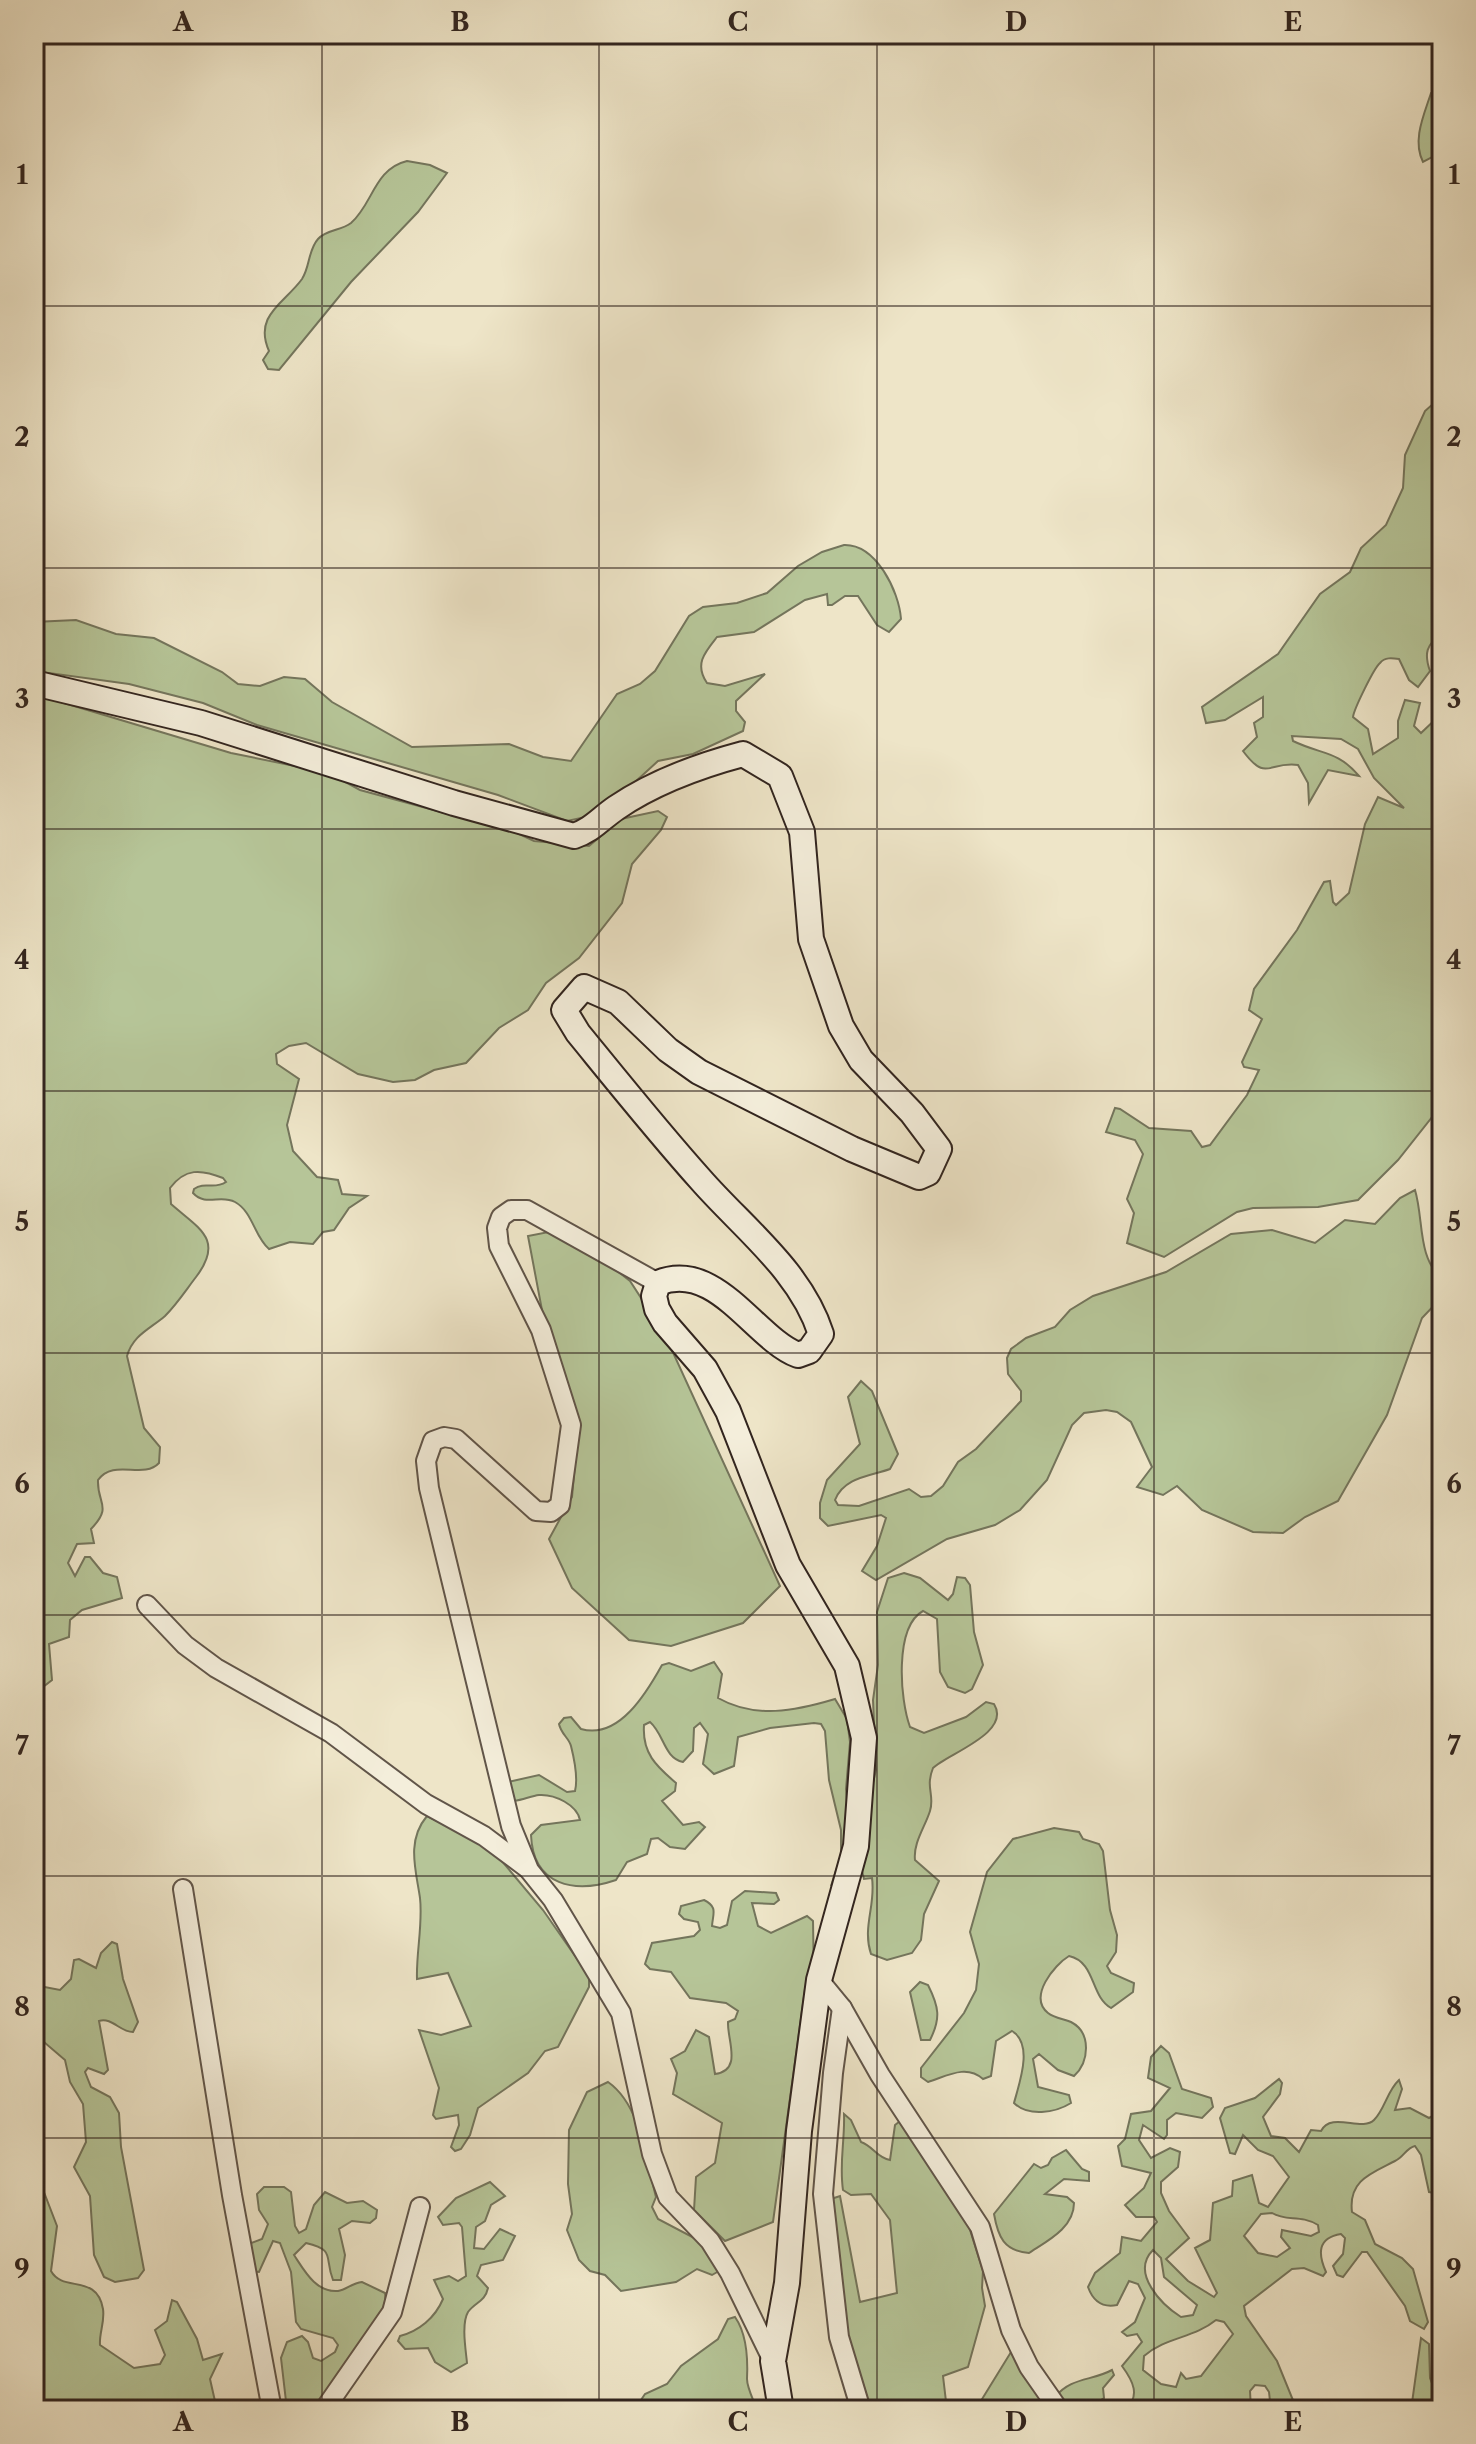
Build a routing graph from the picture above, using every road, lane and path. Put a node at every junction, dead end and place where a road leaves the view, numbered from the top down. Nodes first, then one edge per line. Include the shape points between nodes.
1 (34, 683) edge
2 (658, 1283) junction
3 (147, 1605) dead end
4 (529, 1870) junction
5 (183, 1889) dead end
6 (819, 1980) junction
7 (842, 2008) junction
8 (420, 2207) dead end
9 (773, 2361) junction
10 (272, 2410) edge
11 (324, 2410) edge
12 (781, 2410) edge
13 (861, 2410) edge
14 (1059, 2410) edge

1 - 2 street via 201,723 574,836 692,768 743,754 780,776 802,832 811,939 828,998 861,1060 939,1149 928,1173 919,1177 852,1149 699,1072 618,1002 584,987 564,1010 578,1033 793,1281 814,1312 821,1334 809,1351 798,1355 786,1351 732,1301 701,1284 678,1277
2 - 4 street via 527,1210 511,1210 501,1217 499,1246 541,1330 571,1425 560,1505 551,1512 536,1511 456,1439 433,1441 426,1461 493,1763
2 - 6 street via 657,1309 728,1411 788,1565 847,1666 864,1738 856,1846
3 - 4 street via 216,1668 331,1733 426,1804 484,1836
4 - 9 street via 621,2013 652,2154 668,2197 710,2241
5 - 10 street
6 - 7 street
6 - 9 street via 799,2131 787,2283
7 - 13 street via 823,2194 839,2337
7 - 14 street via 980,2227 1011,2330
8 - 11 street via 392,2312
9 - 12 street

